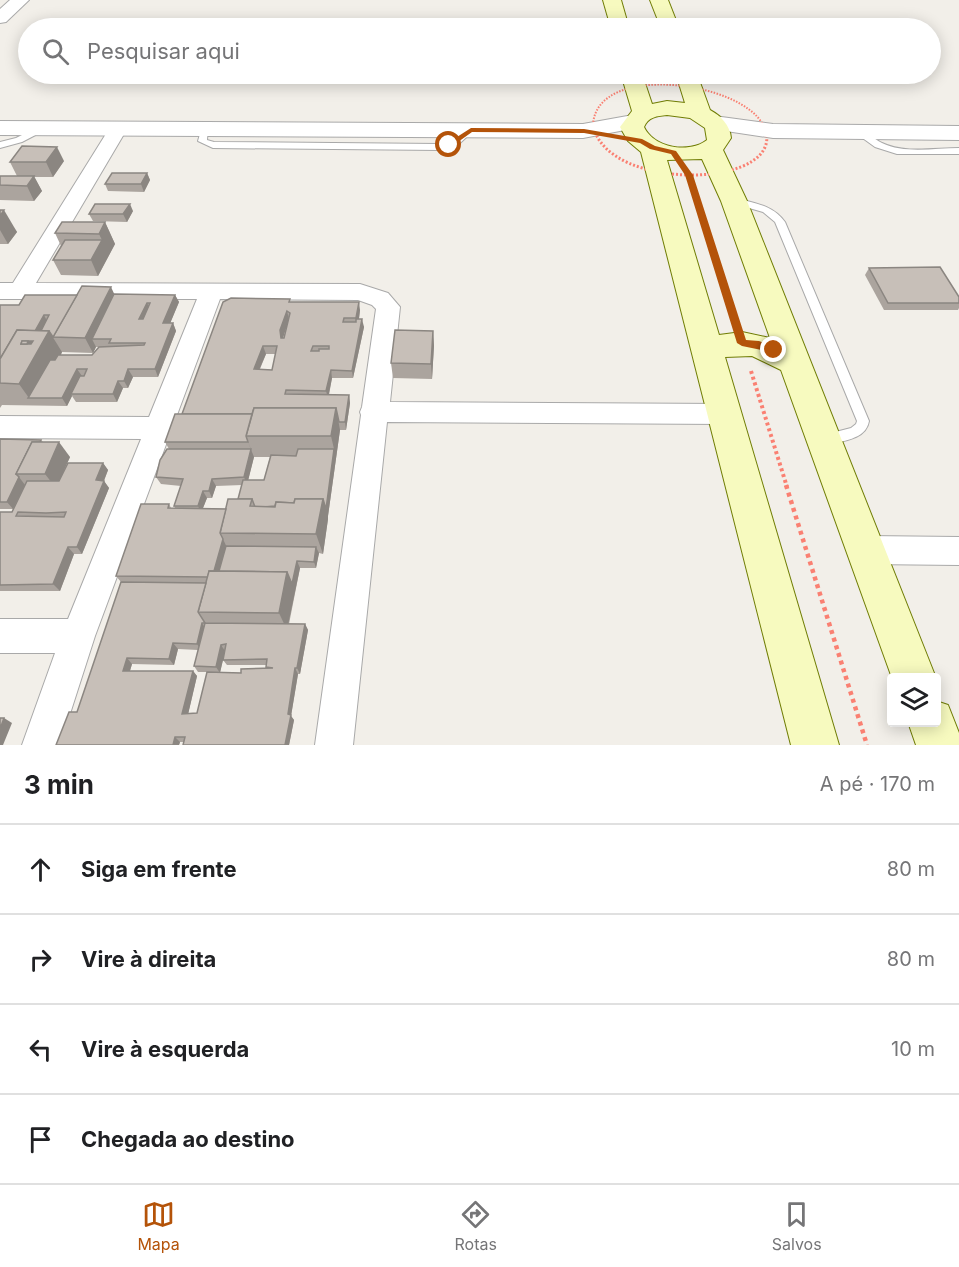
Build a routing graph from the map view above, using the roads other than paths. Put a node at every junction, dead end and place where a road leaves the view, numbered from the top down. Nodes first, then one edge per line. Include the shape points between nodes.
1 (20, 0) edge
2 (612, 0) edge
3 (659, 0) edge
4 (0, 18) edge
5 (617, 18) edge
6 (666, 18) edge
7 (635, 84) edge
8 (691, 84) edge
9 (0, 128) edge
10 (42, 128) junction
11 (118, 129) junction
12 (650, 131) junction
13 (711, 131) junction
14 (860, 132) junction
15 (959, 133) edge
16 (0, 145) edge
17 (959, 151) edge
18 (734, 201) junction
19 (10, 291) edge
20 (211, 292) junction
21 (706, 350) junction
22 (794, 362) junction
23 (373, 412) junction
24 (725, 414) junction
25 (0, 427) edge
26 (157, 428) junction
27 (824, 441) junction
28 (867, 550) junction
29 (959, 551) edge
30 (0, 636) edge
31 (78, 636) junction
32 (912, 673) edge
33 (933, 727) edge
34 (41, 745) edge
35 (334, 745) edge
36 (816, 745) edge
37 (940, 745) edge

1 - 4 street
2 - 5 main road
3 - 6 main road
7 - 12 main road
8 - 13 main road
9 - 10 street
10 - 11 street
10 - 16 lane
11 - 12 street
11 - 19 street
12 - 13 main road via 678,109
12 - 13 main road via 687,154
12 - 21 main road
13 - 14 street
13 - 18 main road
14 - 15 street
14 - 17 lane via 878,145 897,151
18 - 22 main road
18 - 27 lane via 777,216 863,421 855,432
19 - 20 street
20 - 23 street via 360,292 380,299 388,307
20 - 26 street
21 - 22 main road via 742,343 759,345
21 - 24 main road
22 - 27 main road
23 - 24 street
23 - 35 street
24 - 36 main road
25 - 26 street
26 - 31 street
27 - 28 main road
28 - 29 street
28 - 32 main road
30 - 31 street
31 - 34 street
33 - 37 main road

